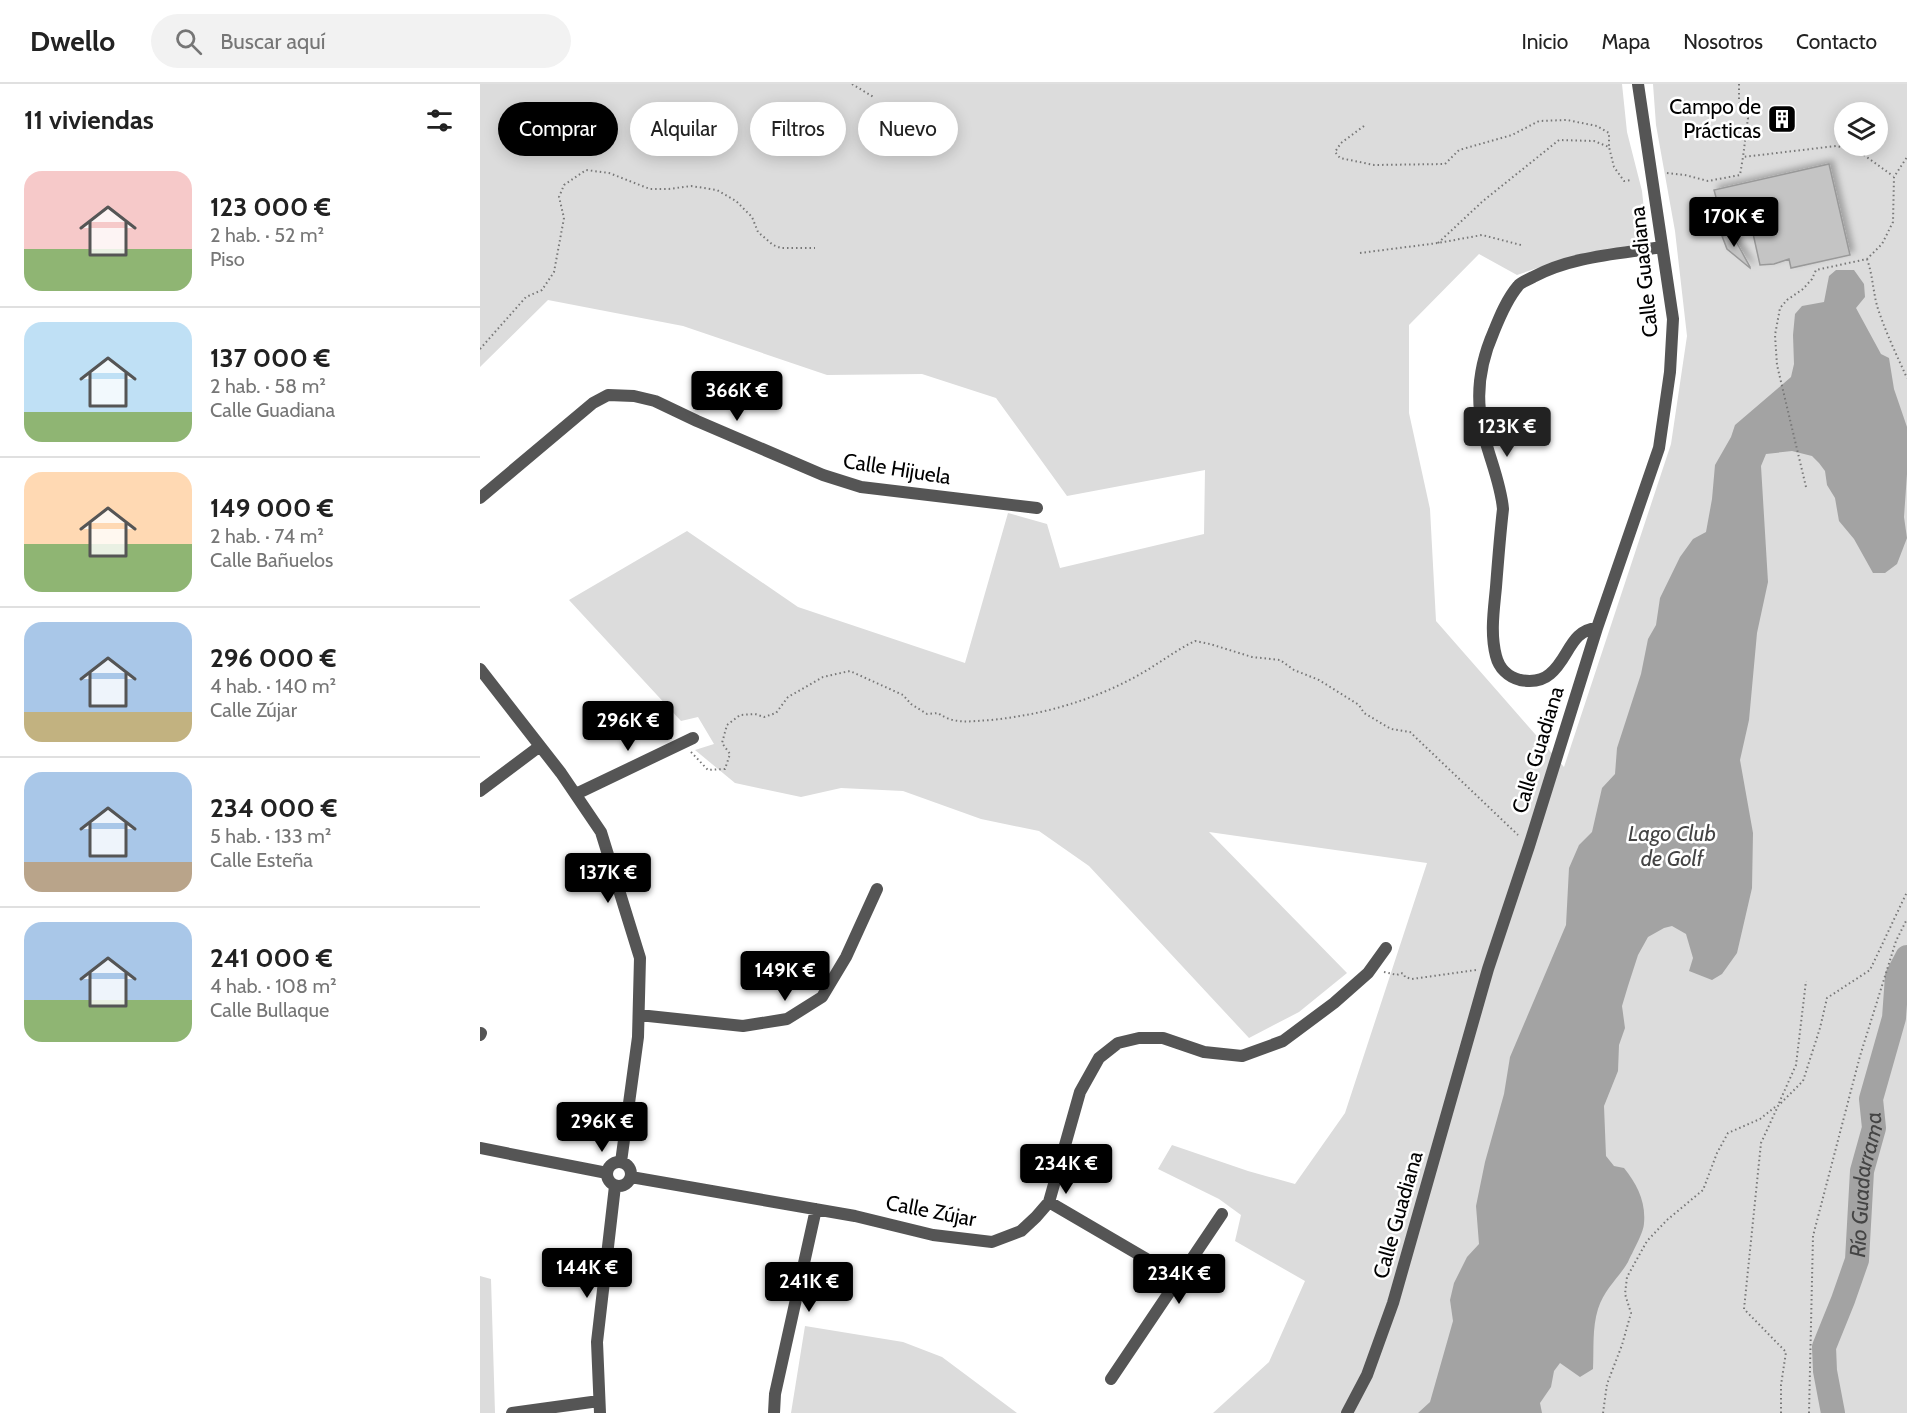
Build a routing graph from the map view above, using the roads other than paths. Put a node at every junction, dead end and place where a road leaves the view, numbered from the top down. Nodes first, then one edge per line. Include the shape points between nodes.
1 (1638, 84) edge
2 (1662, 247) junction
3 (480, 498) edge
4 (1037, 508) dead end
5 (1597, 628) junction
6 (480, 669) edge
7 (687, 740) road end
8 (540, 746) junction
9 (480, 791) edge
10 (576, 794) junction
11 (877, 889) dead end
12 (1386, 948) dead end
13 (639, 1015) junction
14 (480, 1148) edge
15 (621, 1162) junction
16 (607, 1173) junction
17 (631, 1177) junction
18 (615, 1186) junction
19 (1049, 1202) junction
20 (816, 1209) junction
21 (1222, 1214) dead end
22 (1179, 1278) junction
23 (1111, 1379) dead end
24 (599, 1407) edge
25 (512, 1413) edge
26 (774, 1413) edge
27 (1347, 1413) edge

1 - 2 street, Calle Guadiana
2 - 5 street, Calle Guadiana via 1672,319 1670,372 1659,448
2 - 5 street via 1569,262 1518,285 1492,335 1481,376 1480,412 1502,501 1492,626 1496,656 1512,678 1527,682 1542,679 1552,673 1576,637 1587,629
3 - 4 street, Calle Hijuela via 593,403 608,395 655,401 823,476 861,487
5 - 27 street, Calle Guadiana via 1488,969 1393,1303 1367,1375
6 - 8 street
7 - 10 street
8 - 9 street
8 - 10 street
10 - 13 street via 601,832 640,958
11 - 13 street via 846,957 822,997 787,1019 742,1026
12 - 19 street, Calle Zújar via 1334,1003 1283,1041 1242,1056 1204,1052 1163,1038 1118,1043 1099,1058 1080,1092
13 - 15 street
14 - 16 street
15 - 16 street via 613,1164
15 - 17 street via 631,1169
16 - 18 street
17 - 18 street via 627,1184
17 - 20 street, Calle Zújar
18 - 24 street via 597,1342
19 - 20 street, Calle Zújar via 1021,1231 992,1242 933,1235
19 - 22 street
20 - 26 street
21 - 22 street
22 - 23 street
24 - 25 street

